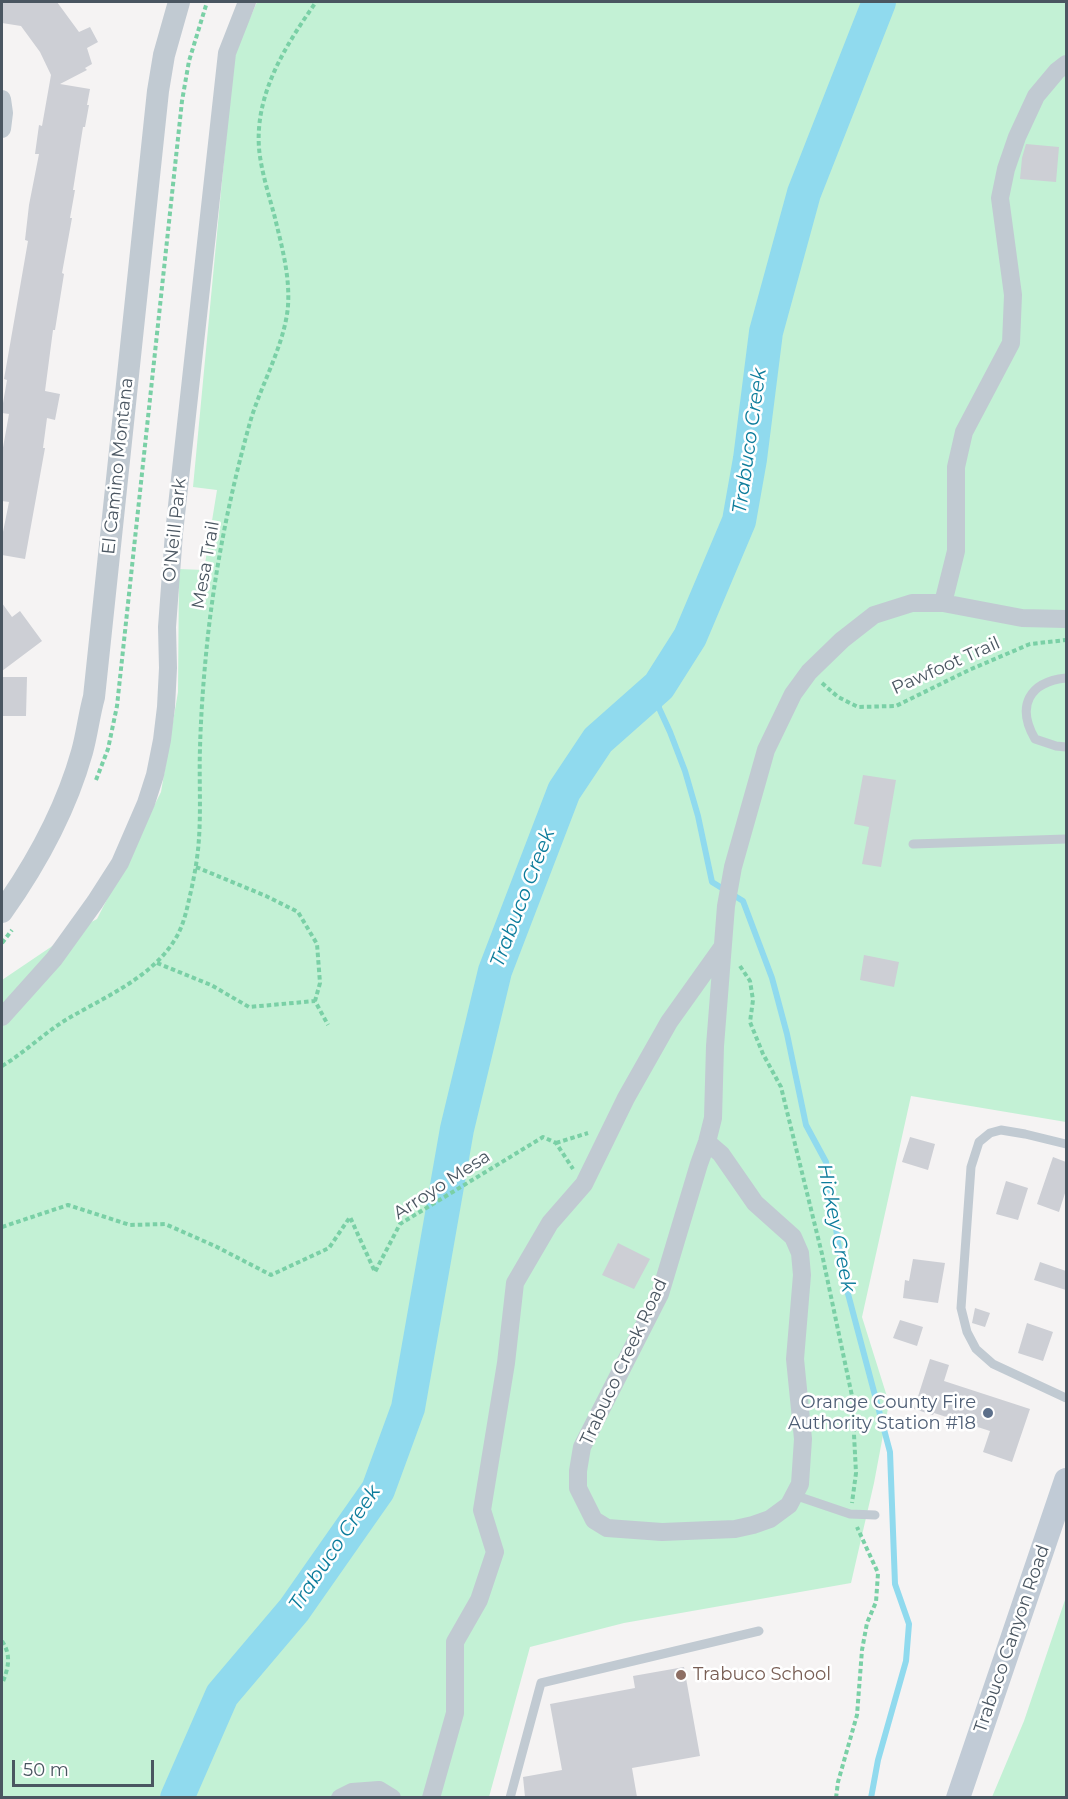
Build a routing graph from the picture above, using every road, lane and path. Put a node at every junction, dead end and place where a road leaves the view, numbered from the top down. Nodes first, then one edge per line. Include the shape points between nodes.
1 (179, 2) edge
2 (247, 2) edge
3 (316, 2) edge
4 (1066, 64) edge
5 (2, 99) edge
6 (2, 129) edge
7 (943, 603) junction
8 (1066, 619) edge
9 (1066, 640) edge
10 (809, 672) junction
11 (1066, 678) edge
12 (1066, 747) edge
13 (1066, 839) edge
14 (913, 844) dead end
15 (196, 867) junction
16 (2, 912) edge
17 (722, 948) junction
18 (157, 963) junction
19 (315, 1001) junction
20 (2, 1017) edge
21 (328, 1025) dead end
22 (2, 1066) edge
23 (615, 1124) junction
24 (708, 1142) junction
25 (556, 1143) junction
26 (1066, 1144) edge
27 (584, 1185) junction
28 (2, 1227) edge
29 (1066, 1398) edge
30 (1066, 1480) edge
31 (794, 1495) junction
32 (875, 1515) dead end
33 (759, 1631) dead end
34 (2, 1641) edge
35 (2, 1684) edge
36 (340, 1797) edge
37 (392, 1797) edge
38 (431, 1797) edge
39 (510, 1797) edge
40 (958, 1797) edge

1 - 16 street, El Camino Montana via 158,91 94,697 82,752 59,815 22,884
2 - 20 street, O'Neill Park via 227,53 174,533 166,707 155,775 120,863 54,959
3 - 15 path, Mesa Trail via 284,51 261,107 259,151 288,277 288,306 245,441 226,521 208,636
4 - 7 street via 1036,96 1004,178 1000,198 1013,295 1011,343 964,432 956,467 956,551
5 - 6 street
7 - 8 street via 1022,618
7 - 10 street via 912,603 874,615
9 - 10 path, Pawfoot Trail via 1030,644 896,706 858,706 838,697
10 - 17 street, Trabuco Creek Road via 793,693 766,750 732,877
11 - 12 lane via 1040,684 1028,699 1026,724 1035,739
13 - 14 lane
15 - 18 path, Mesa Trail via 183,926
15 - 19 path via 298,912 317,944 320,983
17 - 23 street via 669,1022
17 - 24 street, Trabuco Creek Road via 713,1118
18 - 19 path via 211,985 249,1007
18 - 22 path, Mesa Trail via 62,1022
19 - 21 path
23 - 25 path, Arroyo Mesa
23 - 27 street
24 - 31 street via 755,1203 793,1237 800,1253 795,1359 803,1439 800,1484
24 - 31 street, Trabuco Creek Road via 660,1294 582,1447 578,1488 594,1520 607,1528 662,1532 753,1525 789,1505
25 - 27 path
25 - 28 path, Arroyo Mesa via 543,1137 400,1224 375,1272 350,1217 329,1248 270,1275 165,1224 130,1225 68,1205
26 - 29 lane via 1001,1130 980,1142 971,1167 961,1308 976,1349 993,1364
27 - 38 street via 550,1223 515,1282 482,1510 495,1552 480,1600 455,1642 455,1713
30 - 40 main road, Trabuco Canyon Road
31 - 32 lane via 841,1511
33 - 39 lane via 542,1683
34 - 35 path via 9,1664
36 - 37 street via 380,1790

